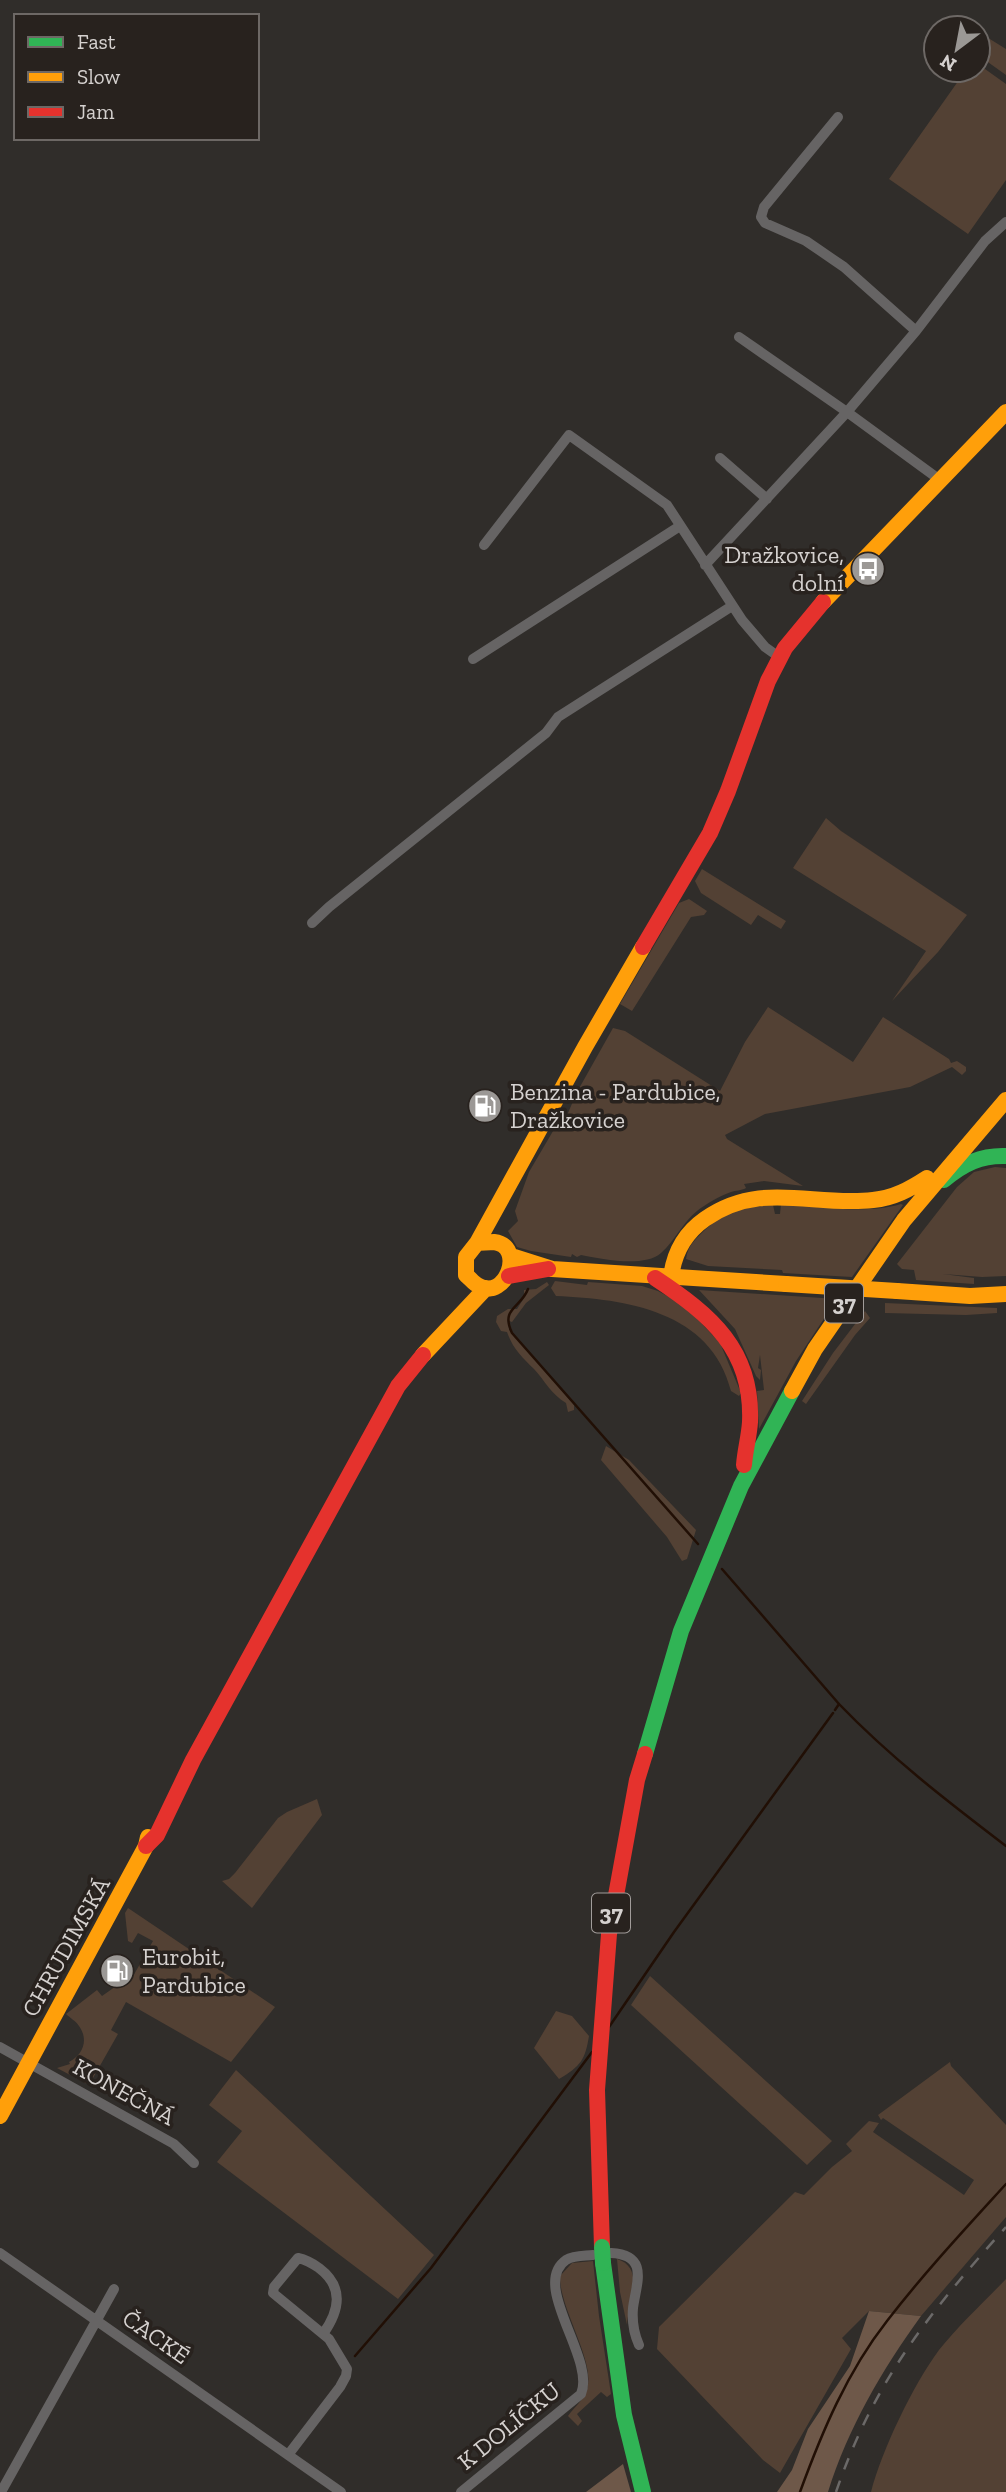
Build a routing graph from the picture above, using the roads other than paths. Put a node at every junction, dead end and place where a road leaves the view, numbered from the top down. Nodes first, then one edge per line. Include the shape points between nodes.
1 (838, 117) dead end
2 (1006, 222) edge
3 (916, 331) junction
4 (739, 337) dead end
5 (847, 412) junction
6 (1006, 412) edge
7 (720, 458) dead end
8 (940, 480) junction
9 (767, 499) junction
10 (680, 526) junction
11 (484, 545) dead end
12 (705, 565) junction
13 (732, 606) junction
14 (779, 657) junction
15 (473, 659) dead end
16 (312, 923) dead end
17 (1006, 1100) edge
18 (961, 1148) junction
19 (1006, 1156) edge
20 (497, 1206) junction
21 (912, 1207) junction
22 (497, 1242) junction
23 (477, 1243) junction
24 (511, 1256) junction
25 (552, 1269) junction
26 (509, 1276) junction
27 (652, 1276) junction
28 (671, 1277) junction
29 (471, 1281) junction
30 (486, 1288) junction
31 (1006, 1294) edge
32 (462, 1313) junction
33 (742, 1482) junction
34 (193, 1760) junction
35 (146, 1846) junction
36 (0, 2047) edge
37 (29, 2063) junction
38 (0, 2116) edge
39 (194, 2163) dead end
40 (0, 2253) edge
41 (602, 2255) junction
42 (114, 2289) dead end
43 (96, 2320) junction
44 (323, 2334) junction
45 (639, 2346) dead end
46 (288, 2455) junction
47 (1, 2492) edge
48 (341, 2492) edge
49 (461, 2492) edge
50 (643, 2492) edge

1 - 3 street via 764,206 761,217 844,267
2 - 3 street via 975,253
3 - 5 street
4 - 5 street
5 - 8 street
5 - 9 street
6 - 8 main road
7 - 9 street
8 - 14 main road via 805,621
9 - 12 street
10 - 11 street via 667,505 569,435
10 - 12 street
10 - 15 street
12 - 13 street
13 - 14 street
13 - 16 street via 558,717 546,733
14 - 20 main road via 710,833
17 - 18 main road, 37
18 - 21 main road, 37
18 - 28 main road via 918,1187 897,1196 870,1200 763,1196 725,1205 685,1237
19 - 21 main road via 986,1156 963,1166
20 - 22 main road
20 - 23 main road
21 - 33 main road, 37 via 812,1353
22 - 23 main road
22 - 24 main road
23 - 29 main road via 464,1258
24 - 25 main road
24 - 26 main road
25 - 26 main road
25 - 27 main road
26 - 30 main road
27 - 28 main road
27 - 33 main road via 702,1310 740,1360 750,1402
28 - 31 main road, bridge via 970,1296
29 - 30 main road
29 - 32 main road
30 - 32 main road
32 - 34 main road via 398,1386
33 - 41 main road, 37 via 665,1676 646,1739 614,1893 597,2060
34 - 35 main road via 157,1835
34 - 35 main road, CHRUDIMSKÁ via 150,1829
35 - 37 main road, CHRUDIMSKÁ
36 - 37 street, KONEČNÁ
37 - 38 main road, CHRUDIMSKÁ
37 - 39 street, KONEČNÁ via 174,2144
40 - 43 street, ČACKÉ
41 - 45 street via 628,2257 638,2270 633,2315
41 - 49 street, K DOLÍČKU via 566,2260 554,2279 583,2372 581,2394
41 - 50 main road, 37 via 624,2416
42 - 43 street
43 - 46 street, ČACKÉ
43 - 47 street
44 - 44 street via 273,2294 299,2258 316,2266 336,2286 336,2307
44 - 46 street via 341,2358 346,2376
46 - 48 street, ČACKÉ

